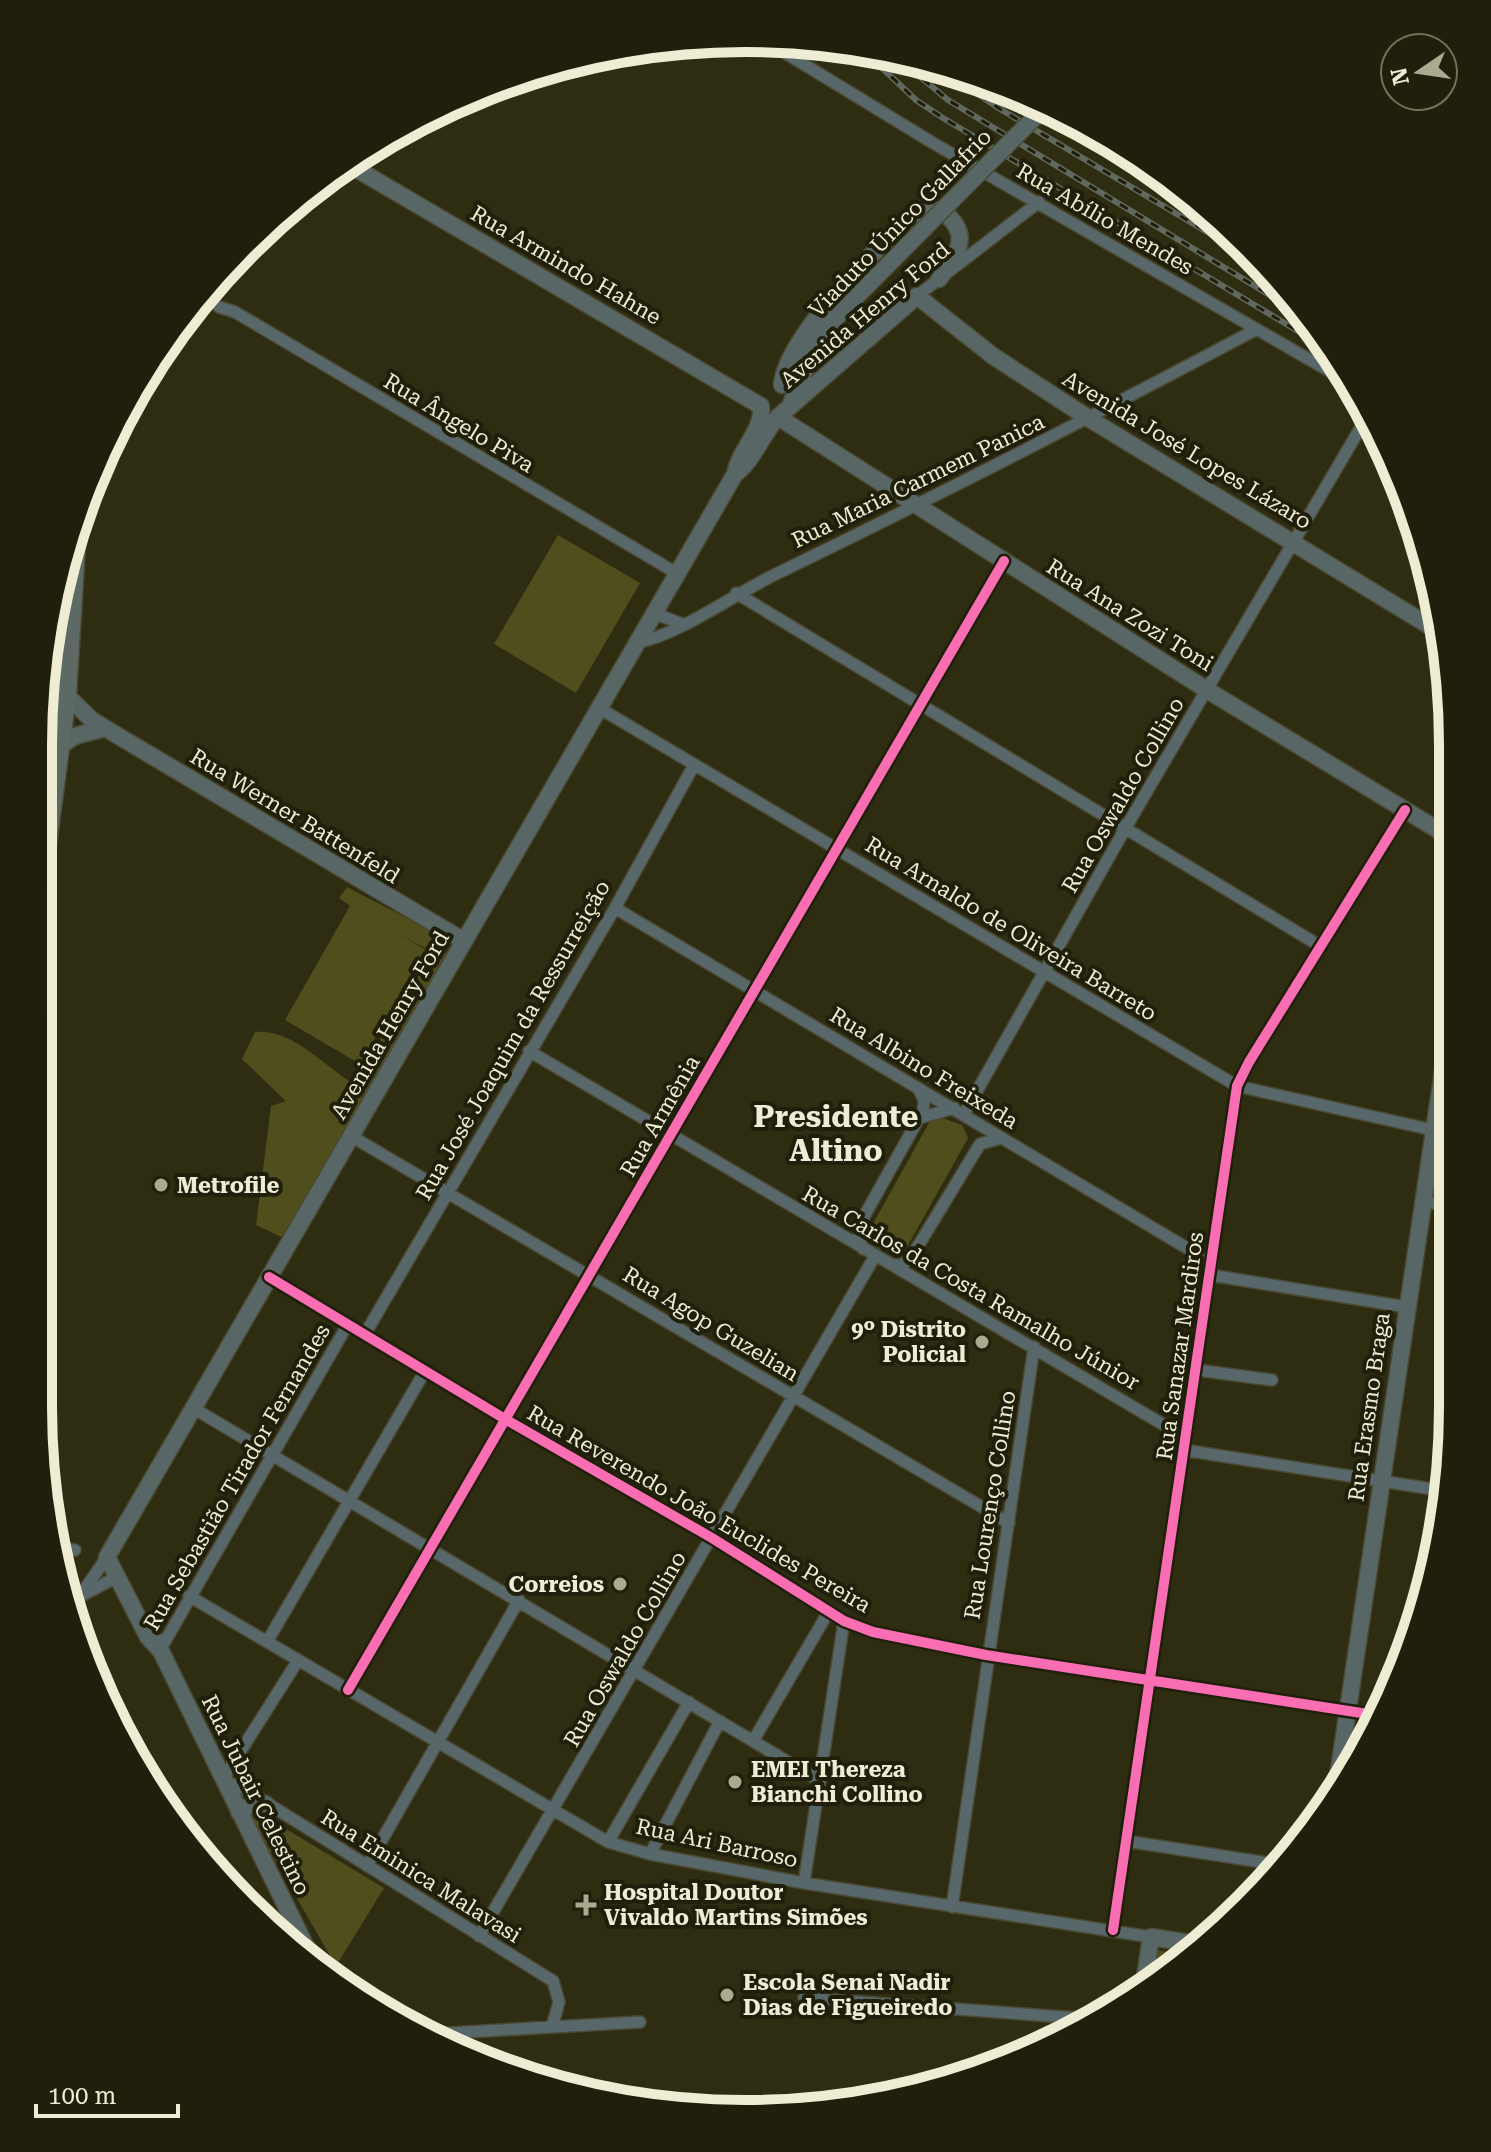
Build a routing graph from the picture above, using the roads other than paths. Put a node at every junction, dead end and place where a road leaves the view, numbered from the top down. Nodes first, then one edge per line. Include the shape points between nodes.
1 (785, 53) edge
2 (1036, 116) edge
3 (358, 170) edge
4 (1039, 202) junction
5 (939, 279) junction
6 (917, 296) junction
7 (219, 307) dead end
8 (1257, 329) junction
9 (819, 337) junction
10 (1328, 370) edge
11 (780, 388) junction
12 (761, 406) junction
13 (787, 414) junction
14 (1088, 418) junction
15 (1361, 427) edge
16 (735, 474) junction
17 (917, 506) junction
18 (1293, 541) junction
19 (1004, 561) junction
20 (678, 574) junction
21 (73, 578) edge
22 (736, 593) junction
23 (656, 614) junction
24 (682, 624) junction
25 (1428, 625) edge
26 (639, 642) junction
27 (1207, 690) junction
28 (66, 695) junction
29 (923, 706) junction
30 (599, 708) junction
31 (105, 728) junction
32 (59, 747) junction
33 (694, 765) junction
34 (52, 800) edge
35 (1405, 810) junction
36 (1126, 827) junction
37 (1439, 831) edge
38 (838, 850) junction
39 (615, 908) junction
40 (464, 941) junction
41 (1320, 946) junction
42 (1044, 971) junction
43 (755, 992) junction
44 (529, 1051) junction
45 (1237, 1086) junction
46 (918, 1087) junction
47 (1439, 1092) edge
48 (963, 1113) junction
49 (920, 1118) junction
50 (1433, 1130) junction
51 (673, 1133) junction
52 (351, 1136) junction
53 (1001, 1138) junction
54 (976, 1150) junction
55 (447, 1191) junction
56 (1421, 1201) junction
57 (1439, 1204) edge
58 (862, 1220) junction
59 (831, 1231) junction
60 (863, 1249) junction
61 (875, 1256) junction
62 (912, 1256) junction
63 (888, 1263) junction
64 (1211, 1269) junction
65 (591, 1276) junction
66 (269, 1277) junction
67 (913, 1278) junction
68 (1406, 1307) junction
69 (348, 1324) junction
70 (365, 1334) junction
71 (1034, 1347) junction
72 (1197, 1370) junction
73 (425, 1371) junction
74 (1272, 1380) dead end
75 (793, 1395) junction
76 (193, 1408) junction
77 (505, 1419) junction
78 (1185, 1444) junction
79 (273, 1453) junction
80 (1382, 1482) junction
81 (1434, 1489) edge
82 (351, 1499) junction
83 (1009, 1523) junction
84 (712, 1538) junction
85 (432, 1548) junction
86 (67, 1549) edge
87 (75, 1550) dead end
88 (109, 1553) junction
89 (117, 1577) junction
90 (80, 1596) joint
91 (189, 1596) junction
92 (519, 1600) junction
93 (829, 1611) junction
94 (844, 1621) junction
95 (267, 1642) junction
96 (160, 1650) junction
97 (986, 1655) junction
98 (297, 1662) junction
99 (635, 1670) junction
100 (1149, 1680) junction
101 (348, 1690) junction
102 (689, 1702) junction
103 (1348, 1712) junction
104 (1366, 1714) edge
105 (720, 1721) junction
106 (753, 1741) junction
107 (438, 1743) junction
108 (1340, 1762) edge
109 (224, 1781) junction
110 (820, 1781) junction
111 (266, 1804) junction
112 (554, 1811) junction
113 (239, 1812) junction
114 (1126, 1841) junction
115 (608, 1842) junction
116 (650, 1854) junction
117 (1268, 1863) edge
118 (367, 1866) junction
119 (804, 1883) junction
120 (952, 1907) junction
121 (1113, 1930) junction
122 (479, 1936) junction
123 (1151, 1937) junction
124 (303, 1940) edge
125 (1186, 1942) edge
126 (1146, 1973) edge
127 (804, 1998) dead end
128 (1072, 2018) edge
129 (640, 2022) dead end
130 (552, 2027) junction
131 (450, 2033) edge

1 - 4 street, Rua Abílio Mendes
2 - 9 street, Viaduto Único Gallafrio, bridge
3 - 12 street, Rua Armindo Hahne
4 - 5 street, Avenida Henry Ford
4 - 8 street, Rua Abílio Mendes
5 - 6 street, Avenida Henry Ford
5 - 11 street via 959,249 960,232 945,213 924,207 817,318 788,361
6 - 13 street, Avenida Henry Ford
6 - 14 street, Avenida José Lopes Lázaro via 993,356
7 - 20 street, Rua Ângelo Piva
8 - 10 street, Rua Abílio Mendes
8 - 14 street, Rua Maria Carmem Panica
9 - 11 street, Viaduto Único Gallafrio
9 - 13 street, Viaduto Único Gallafrio
11 - 12 street, Viaduto Único Gallafrio
11 - 13 street via 774,410
12 - 16 street, Avenida Henry Ford via 762,415
13 - 16 street, Avenida Henry Ford via 765,431
13 - 17 street, Rua Ana Zozi Toni
14 - 17 street, Rua Maria Carmem Panica
14 - 18 street, Avenida José Lopes Lázaro
15 - 18 street, Rua Oswaldo Collino
16 - 20 street, Avenida Henry Ford
17 - 19 street, Rua Ana Zozi Toni
17 - 22 street, Rua Maria Carmem Panica
18 - 25 street, Avenida José Lopes Lázaro
18 - 27 street, Rua Oswaldo Collino
19 - 27 street, Rua Ana Zozi Toni
19 - 29 street, Rua Armênia
20 - 23 street, Avenida Henry Ford
21 - 28 highway
22 - 24 street, Rua Maria Carmem Panica
22 - 29 street
23 - 24 street
23 - 26 street, Avenida Henry Ford
24 - 26 street, Rua Maria Carmem Panica
26 - 30 street, Avenida Henry Ford
27 - 35 street, Rua Ana Zozi Toni
27 - 36 street, Rua Oswaldo Collino
28 - 31 street, Rua Werner Battenfeld
28 - 32 highway
29 - 36 street
29 - 38 street, Rua Armênia
30 - 33 street, Rua Arnaldo de Oliveira Barreto
30 - 40 street, Avenida Henry Ford
31 - 32 street via 75,736
31 - 40 street, Rua Werner Battenfeld
32 - 34 highway
33 - 38 street, Rua Arnaldo de Oliveira Barreto
33 - 39 street, Rua José Joaquim da Ressurreição
35 - 37 street, Rua Ana Zozi Toni
35 - 41 street, Rua Sanazar Mardiros
36 - 41 street
36 - 42 street, Rua Oswaldo Collino
38 - 42 street, Rua Arnaldo de Oliveira Barreto
38 - 43 street, Rua Armênia
39 - 43 street, Rua Albino Freixeda
39 - 44 street, Rua José Joaquim da Ressurreição
40 - 52 street, Avenida Henry Ford
41 - 45 street, Rua Sanazar Mardiros
42 - 45 street, Rua Arnaldo de Oliveira Barreto
42 - 48 street, Rua Oswaldo Collino
43 - 46 street, Rua Albino Freixeda
43 - 51 street, Rua Armênia
44 - 51 street, Rua Carlos da Costa Ramalho Júnior
44 - 55 street, Rua José Joaquim da Ressurreição
45 - 50 street, Rua Arnaldo de Oliveira Barreto
45 - 64 street, Rua Sanazar Mardiros
46 - 48 street, Rua Albino Freixeda
46 - 49 street via 924,1100
47 - 50 street, Rua Erasmo Braga
48 - 49 street
48 - 53 street, Rua Albino Freixeda
48 - 54 street
49 - 58 street
50 - 56 street, Rua Erasmo Braga
51 - 59 street, Rua Carlos da Costa Ramalho Júnior
51 - 65 street, Rua Armênia
52 - 55 street, Rua Agop Guzelian
52 - 66 street, Avenida Henry Ford
53 - 54 street via 986,1140
53 - 64 street, Rua Albino Freixeda
54 - 62 street
55 - 65 street, Rua Agop Guzelian
55 - 70 street, Rua José Joaquim da Ressurreição
56 - 57 street
56 - 68 street, Rua Erasmo Braga
58 - 59 street
58 - 60 street
59 - 60 street, Rua Carlos da Costa Ramalho Júnior
60 - 61 street, Rua Carlos da Costa Ramalho Júnior
61 - 63 street, Rua Carlos da Costa Ramalho Júnior
61 - 75 street, Rua Oswaldo Collino
62 - 63 street via 902,1265
62 - 67 street
63 - 67 street, Rua Carlos da Costa Ramalho Júnior
64 - 68 street
64 - 72 street, Rua Sanazar Mardiros
65 - 75 street, Rua Agop Guzelian
65 - 77 street, Rua Armênia
66 - 69 street, Rua Reverendo João Euclides Pereira
66 - 76 street, Avenida Henry Ford
67 - 71 street, Rua Carlos da Costa Ramalho Júnior
68 - 80 street, Rua Erasmo Braga
69 - 70 street, Rua Reverendo João Euclides Pereira
69 - 79 street, Rua Sebastião Tirador Fernandes
70 - 73 street, Rua Reverendo João Euclides Pereira
71 - 78 street, Rua Carlos da Costa Ramalho Júnior
71 - 83 street, Rua Lourenço Collino
72 - 74 street
72 - 78 street, Rua Sanazar Mardiros
73 - 77 street, Rua Reverendo João Euclides Pereira
73 - 82 street
75 - 83 street, Rua Agop Guzelian
75 - 84 street, Rua Oswaldo Collino
76 - 79 street
76 - 88 street, Avenida Henry Ford
77 - 84 street, Rua Reverendo João Euclides Pereira
77 - 85 street, Rua Armênia
78 - 80 street
78 - 100 street, Rua Sanazar Mardiros
79 - 82 street
79 - 91 street, Rua Sebastião Tirador Fernandes
80 - 81 street
80 - 103 street, Rua Erasmo Braga
82 - 85 street
82 - 95 street
83 - 97 street, Rua Lourenço Collino
84 - 93 street, Rua Reverendo João Euclides Pereira
84 - 99 street, Rua Oswaldo Collino
85 - 92 street
85 - 101 street, Rua Armênia
86 - 87 street
88 - 89 street, Rua Jubair Celestino
88 - 90 street, Avenida Henry Ford
88 - 96 street, Rua Jubair Celestino
89 - 90 street
89 - 96 street, Rua Jubair Celestino
91 - 95 street, Rua Ari Barroso
91 - 96 street, Rua Sebastião Tirador Fernandes
92 - 99 street
92 - 107 street
93 - 94 street, Rua Reverendo João Euclides Pereira
93 - 106 street
94 - 97 street, Rua Reverendo João Euclides Pereira via 891,1638
94 - 110 street
95 - 98 street, Rua Ari Barroso
96 - 109 street, Rua Jubair Celestino
97 - 100 street, Rua Reverendo João Euclides Pereira
97 - 120 street, Rua Lourenço Collino
98 - 101 street, Rua Ari Barroso
98 - 109 street
99 - 102 street
99 - 112 street, Rua Oswaldo Collino
100 - 103 street, Rua Reverendo João Euclides Pereira
100 - 114 street, Rua Sanazar Mardiros
101 - 107 street, Rua Ari Barroso
102 - 105 street
102 - 115 street
103 - 104 street, Rua Reverendo João Euclides Pereira
103 - 108 street, Rua Erasmo Braga
105 - 106 street
105 - 116 street
106 - 110 street
107 - 112 street, Rua Ari Barroso
107 - 118 street
109 - 111 street, Rua Eminica Malavasi
109 - 113 street, Rua Jubair Celestino
110 - 119 street
111 - 113 street via 256,1802
111 - 118 street, Rua Eminica Malavasi
112 - 115 street, Rua Ari Barroso
112 - 122 street, Rua Oswaldo Collino
113 - 124 street, Rua Jubair Celestino
114 - 117 street
114 - 121 street, Rua Sanazar Mardiros
115 - 116 street, Rua Ari Barroso
116 - 119 street, Rua Ari Barroso
118 - 122 street, Rua Eminica Malavasi
119 - 120 street, Rua Ari Barroso
120 - 121 street, Rua Ari Barroso
121 - 123 street, Rua Ari Barroso
122 - 130 street, Rua Eminica Malavasi via 553,1981 559,2002
123 - 125 street, Rua Ari Barroso
123 - 126 street
127 - 128 street
129 - 130 street
130 - 131 street

